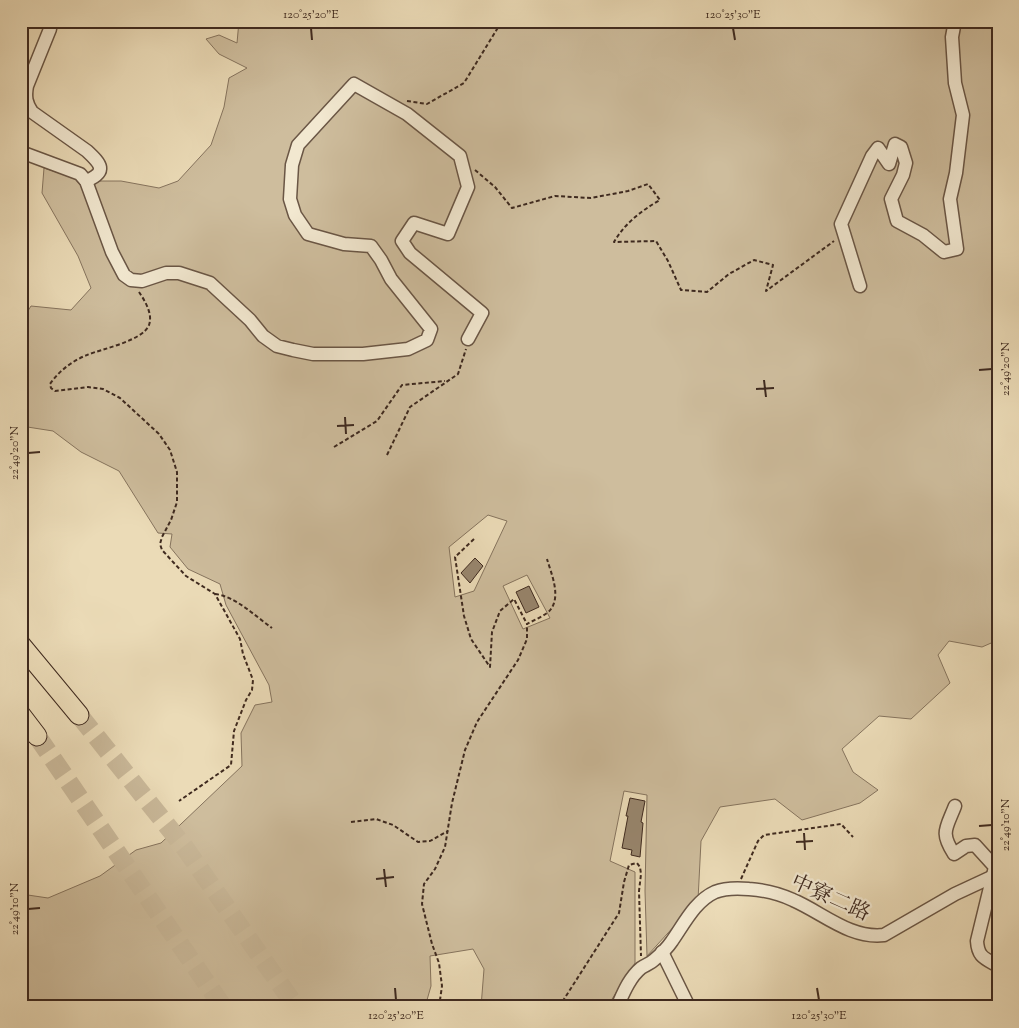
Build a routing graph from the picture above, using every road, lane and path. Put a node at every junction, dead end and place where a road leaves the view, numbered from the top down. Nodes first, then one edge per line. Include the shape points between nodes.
1 (502, 21) edge
2 (955, 21) edge
3 (50, 29) dead end
4 (400, 99) dead end
5 (21, 152) edge
6 (460, 156) junction
7 (86, 181) junction
8 (843, 232) junction
9 (132, 280) junction
10 (860, 286) dead end
11 (468, 339) joint
12 (448, 380) junction
13 (334, 447) dead end
14 (387, 455) dead end
15 (474, 540) dead end
16 (547, 559) dead end
17 (215, 594) junction
18 (527, 624) junction
19 (272, 628) dead end
20 (21, 645) edge
21 (21, 714) edge
22 (79, 715) tunnel mouth
23 (37, 736) tunnel mouth
24 (179, 801) dead end
25 (954, 806) dead end
26 (351, 822) dead end
27 (448, 831) junction
28 (853, 836) dead end
29 (995, 876) edge
30 (737, 888) junction
31 (662, 952) junction
32 (998, 966) edge
33 (641, 968) junction
34 (439, 1007) edge
35 (559, 1007) edge
36 (616, 1007) edge
37 (689, 1007) edge

1 - 4 path via 464,83 427,104
2 - 8 street via 952,37 955,83 963,115 950,199 957,249 944,252 896,221 891,199 906,163 901,147 895,144 889,164 878,148 872,156 841,224
3 - 7 street via 27,86 26,103 32,112 95,158 100,171 98,176
5 - 7 street via 80,174
6 - 8 path via 495,187 512,208 555,196 591,198 648,184 660,200 622,228 614,242 656,241 681,290 707,292 754,260 773,265 766,291 829,246
6 - 9 street via 407,114 354,84 298,145 292,165 290,199 295,215 308,234 344,244 371,246 391,279 431,329 427,340 408,349 321,354 277,346 210,283 178,273
6 - 11 street via 468,187 448,234 414,223 402,240 410,252 482,313
7 - 9 street via 112,252 124,275
8 - 10 street
9 - 17 path via 146,304 149,326 141,334 86,355 62,370 50,384 51,388 55,391 88,387 103,389 120,398 159,434 170,450 177,472 177,502 160,544 162,550 186,576
11 - 12 path via 458,374
12 - 13 path via 402,385 377,421
12 - 14 path via 410,406
15 - 18 path via 455,557 471,639 490,666 492,632 500,611 514,599
16 - 18 path via 555,597 551,610
17 - 19 path via 236,602
17 - 24 path via 240,639 253,680 252,690 234,731 231,765
18 - 27 path via 527,640 518,660 477,722 465,750 453,795
20 - 22 highway
21 - 23 highway
25 - 29 street via 945,830 945,840 954,854 974,845 995,867
26 - 27 path via 376,820 393,825 418,842 430,841
27 - 34 path via 445,847 424,884 422,904 439,963 442,986
28 - 30 path via 841,824 764,835 758,841
29 - 30 street, 中寮二路 via 955,894 884,935 873,936 860,934 793,900 762,890
29 - 32 street via 977,950 980,956
30 - 31 street, 中寮二路 via 715,892 699,904
31 - 33 street, 中寮二路
31 - 37 street
33 - 35 path via 639,891 642,874 637,863 629,865 619,914
33 - 36 street, 中寮二路

